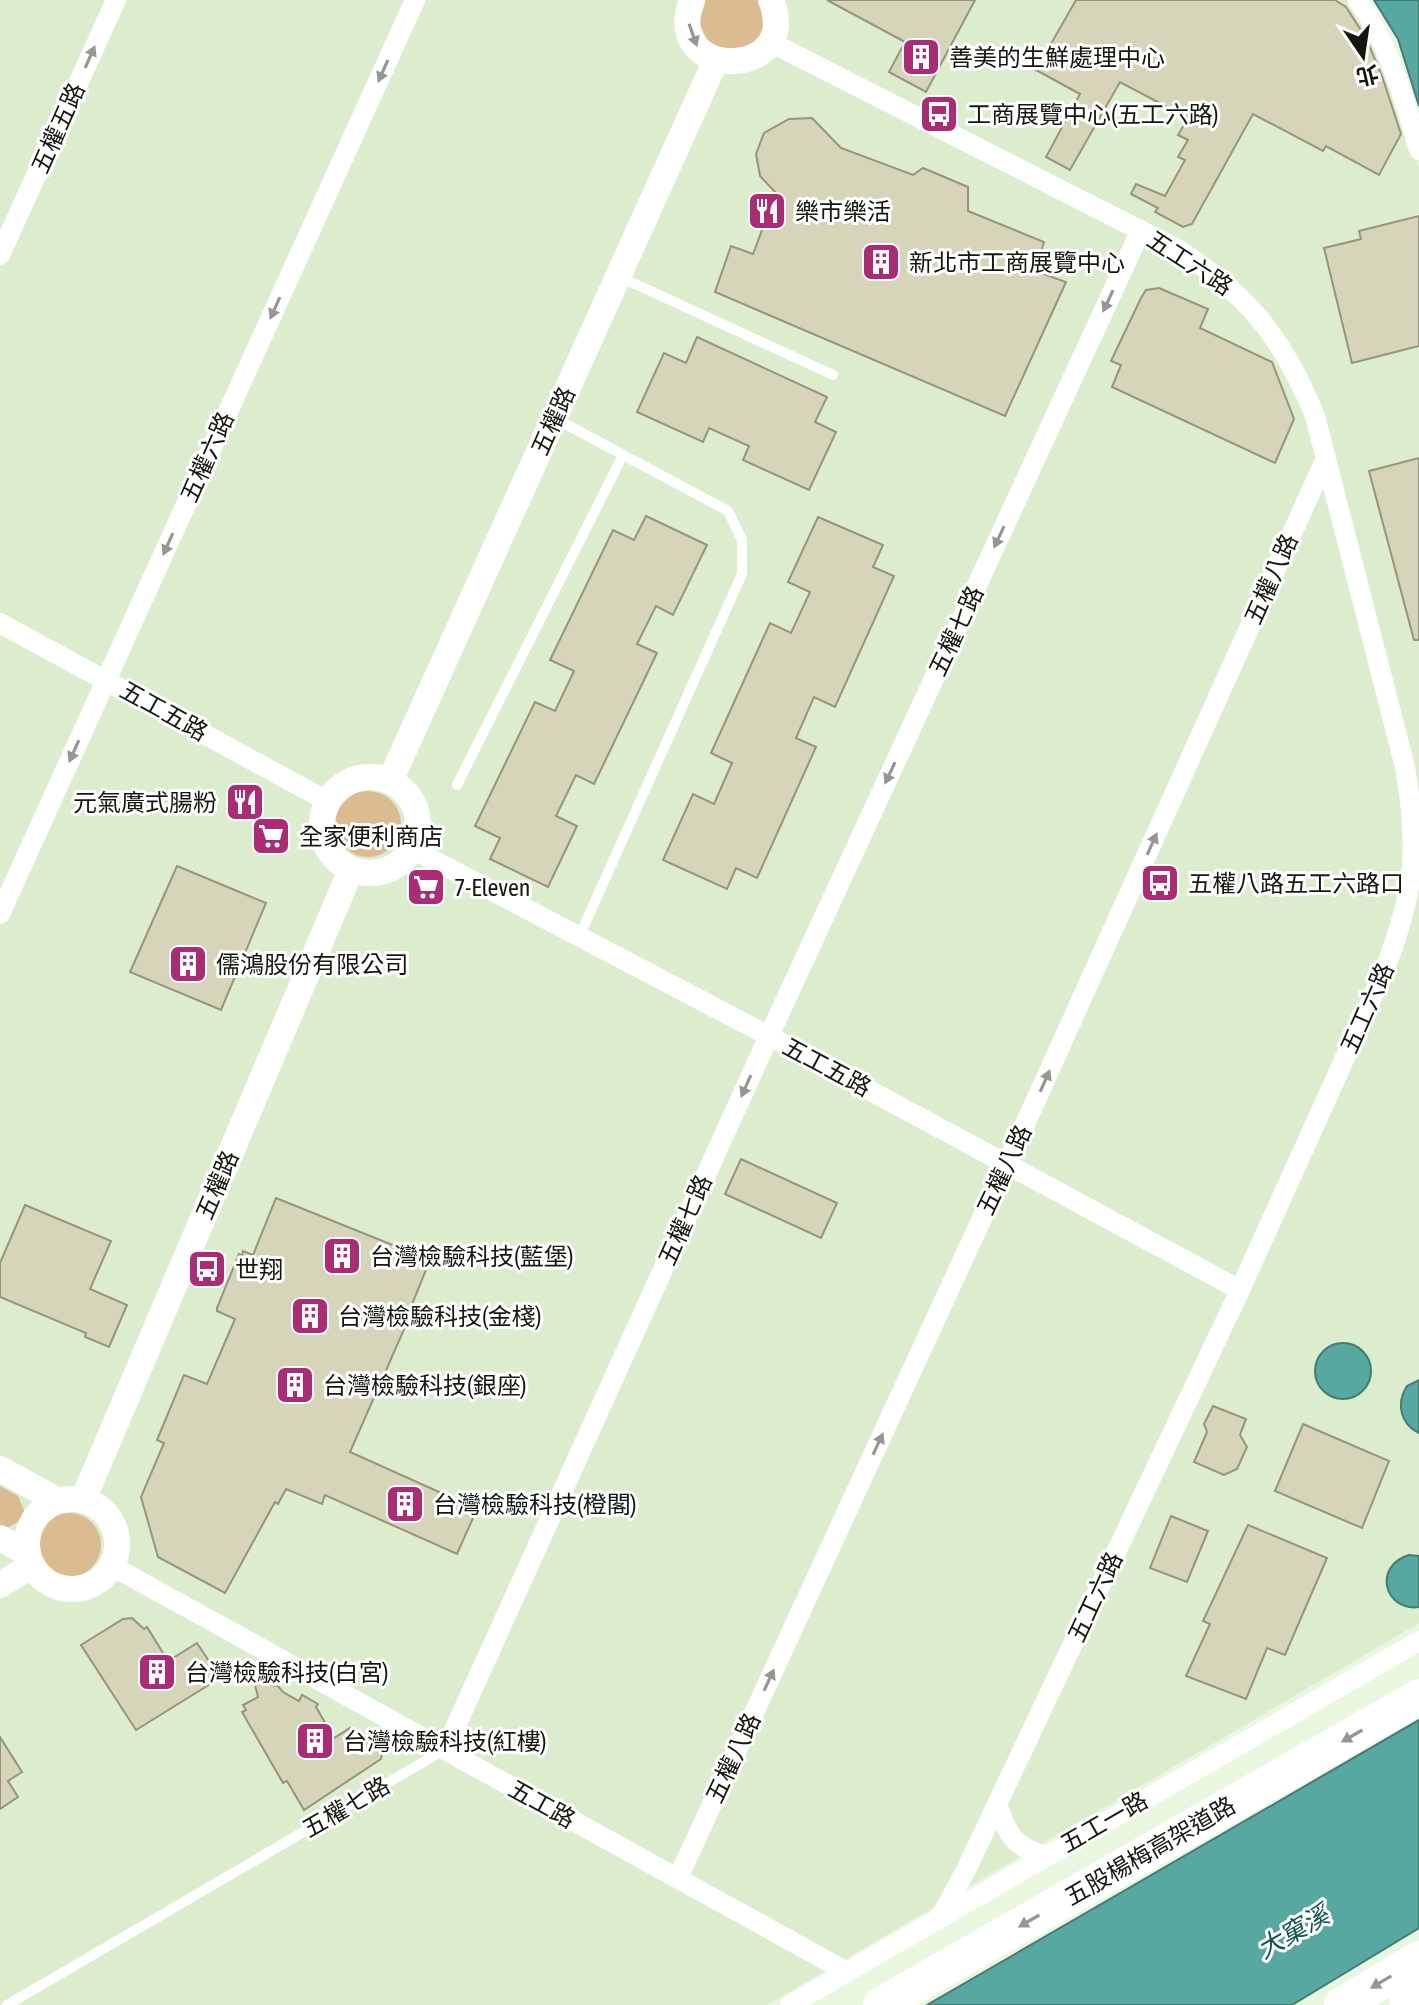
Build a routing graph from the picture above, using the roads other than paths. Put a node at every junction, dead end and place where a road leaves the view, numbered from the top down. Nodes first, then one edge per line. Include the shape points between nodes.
1 (116, 0) edge
2 (415, 0) edge
3 (692, 0) edge
4 (771, 0) edge
5 (1357, 0) edge
6 (770, 42) junction
7 (716, 60) junction
8 (1419, 150) edge
9 (1141, 230) junction
10 (0, 255) edge
11 (618, 276) junction
12 (833, 375) dead end
13 (554, 418) junction
14 (623, 455) junction
15 (1326, 458) junction
16 (0, 623) edge
17 (106, 680) junction
18 (390, 781) junction
19 (457, 785) dead end
20 (327, 801) junction
21 (412, 849) junction
22 (351, 870) junction
23 (0, 914) edge
24 (579, 937) junction
25 (769, 1036) junction
26 (1007, 1164) junction
27 (1240, 1290) junction
28 (0, 1469) edge
29 (70, 1501) junction
30 (0, 1538) edge
31 (30, 1559) junction
32 (112, 1566) junction
33 (0, 1585) edge
34 (1419, 1641) edge
35 (1419, 1697) edge
36 (445, 1750) junction
37 (997, 1804) junction
38 (1046, 1856) junction
39 (678, 1878) junction
40 (941, 1916) junction
41 (1419, 1959) edge
42 (847, 1972) junction
43 (1419, 1998) edge
44 (7, 2005) edge
45 (790, 2005) edge
46 (881, 2005) edge
47 (1342, 2005) edge
48 (1407, 2005) edge

10 -> 1 street, 五權五路
2 -> 17 street, 五權六路
3 -> 7 street via 690,35 705,56
4 - 6 street via 777,22
5 - 8 street via 1383,47
6 - 7 street via 746,60
6 - 9 street, 五工六路
7 - 11 street, 五權路
9 - 15 street, 五工六路 via 1216,275 1267,327 1298,376
9 -> 25 street, 五權七路
11 - 12 lane
11 - 13 street, 五權路
13 - 14 lane
13 - 18 street, 五權路
14 - 19 lane
14 - 24 lane via 728,511 742,540 742,574
26 -> 15 street, 五權八路
15 - 27 street, 五工六路 via 1405,767 1414,818 1413,869 1404,920 1385,969
16 - 17 street, 五工五路
17 - 20 street, 五工五路
17 -> 23 street, 五權六路
18 - 20 street via 362,777
18 - 21 street via 416,810
20 - 22 street via 321,827 324,841
21 - 22 street via 392,867 365,873
21 - 24 street, 五工五路
22 - 29 street, 五權路
24 - 25 street, 五工五路
25 - 26 street, 五工五路
25 -> 36 street, 五權七路
26 - 27 street, 五工五路
39 -> 26 street, 五權八路
27 - 37 street, 五工六路
28 - 29 street
29 - 31 street via 37,1516 30,1527
29 - 32 street via 103,1511 116,1532
30 - 31 street
31 - 32 street via 48,1583 72,1589 95,1583
31 - 33 street
32 - 36 street, 五工路
34 - 38 street, 五工一路
35 -> 46 highway, 五股楊梅高架道路
36 - 39 street, 五工路
36 - 44 lane, 五權七路
37 - 38 street via 1014,1841
37 - 40 street, 五工六路
38 - 40 street, 五工一路
39 - 42 street, 五工路
40 - 42 street, 五工一路
41 -> 47 highway
42 - 45 street, 五工一路
43 - 48 highway

